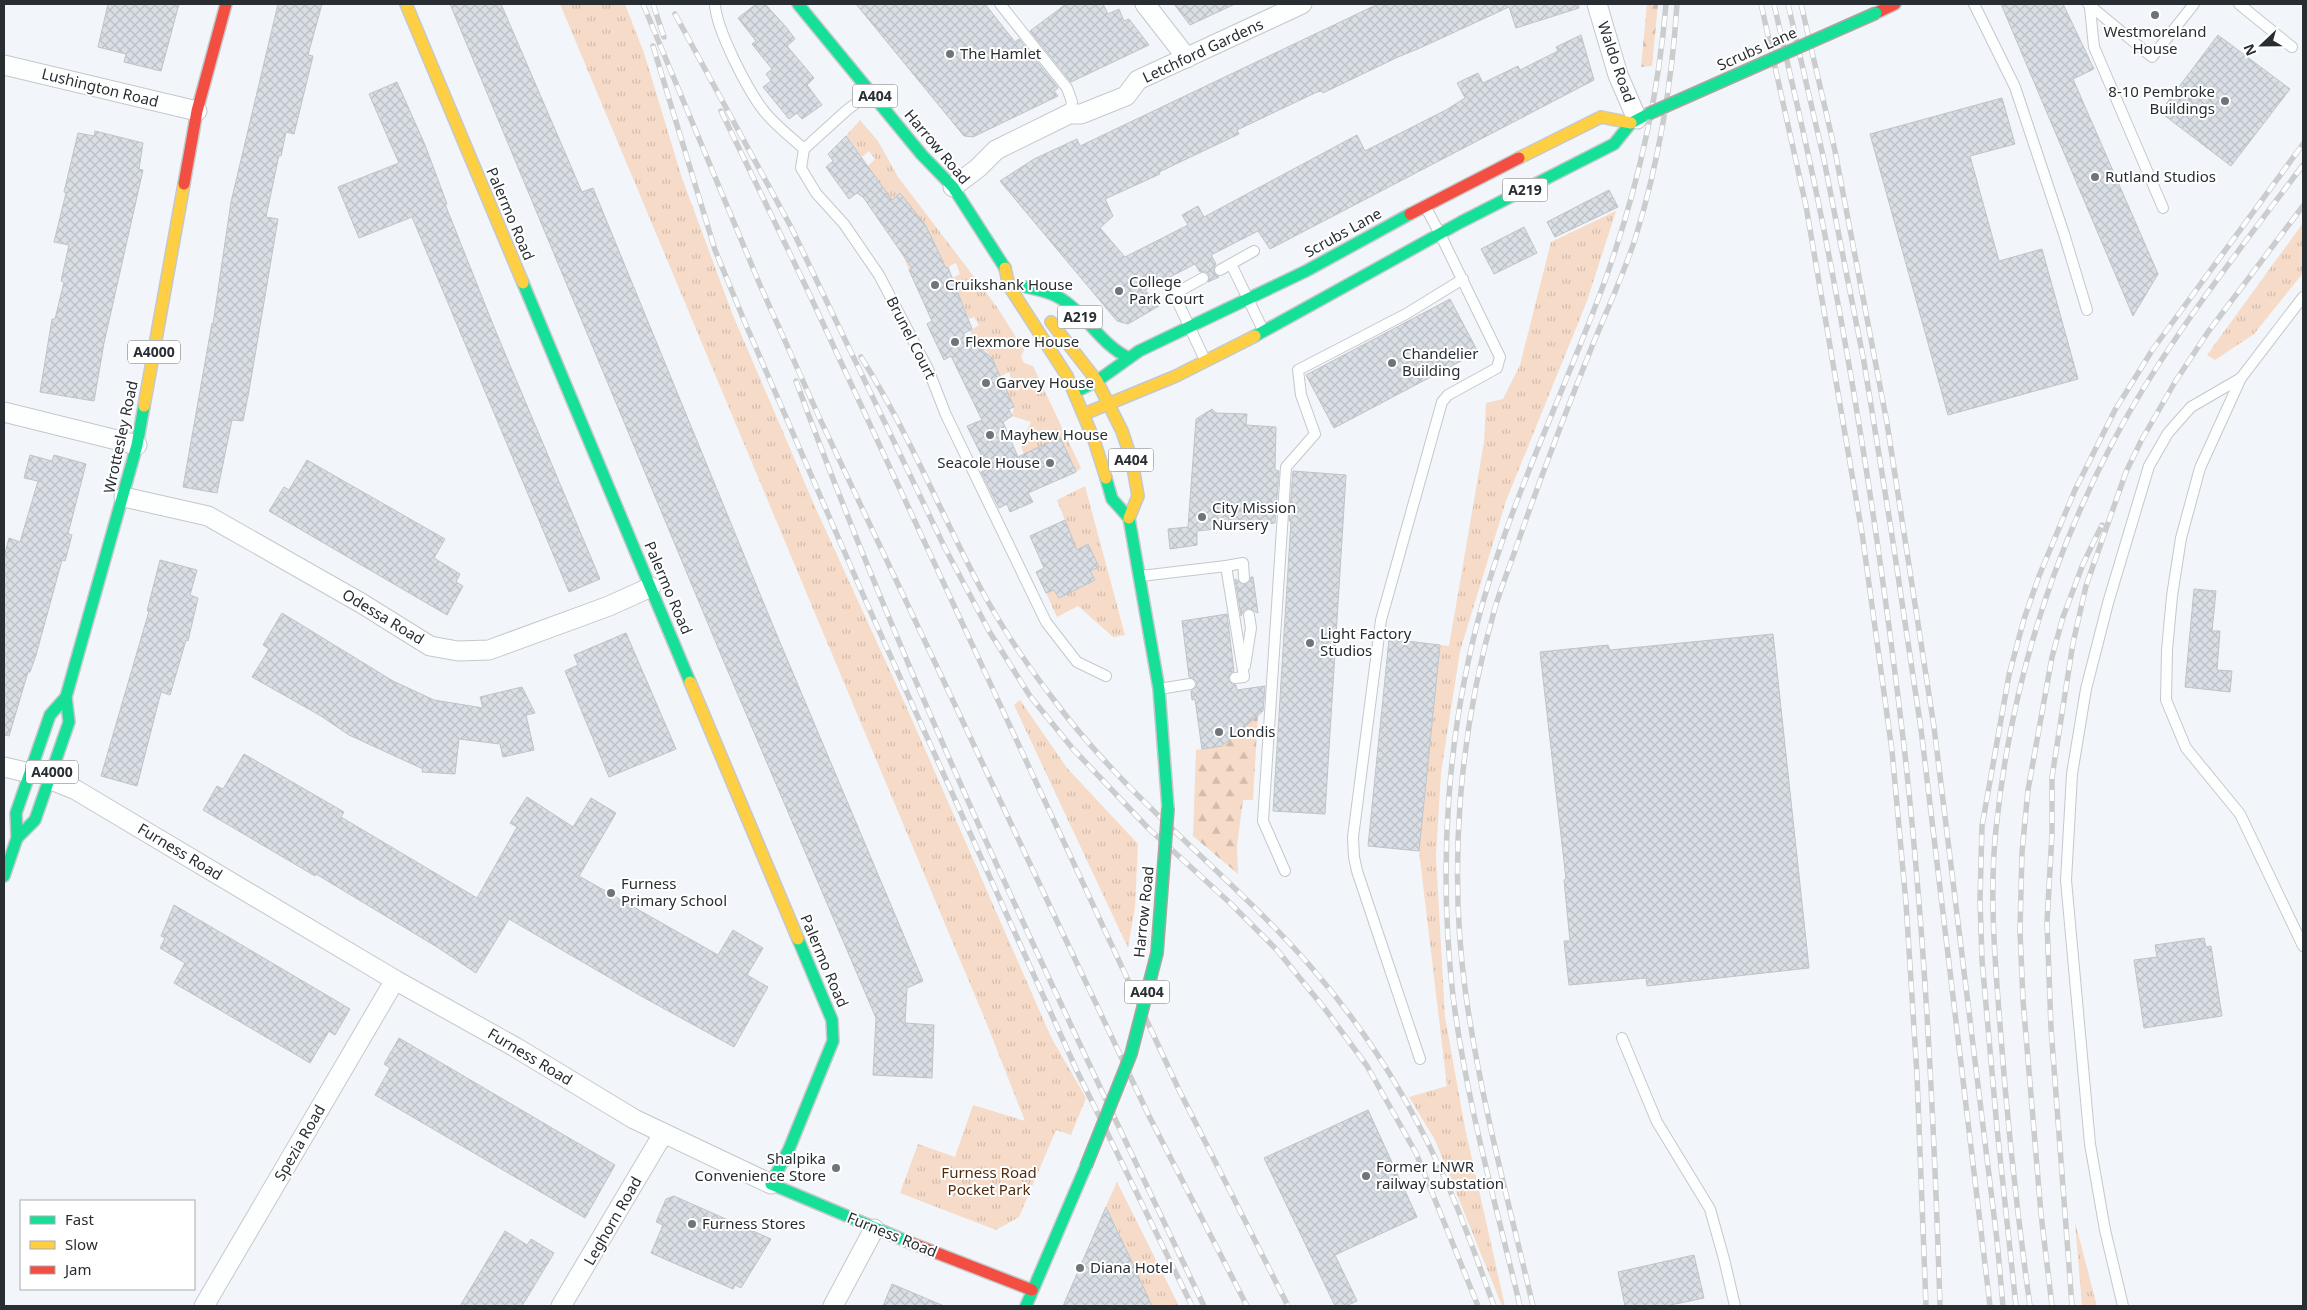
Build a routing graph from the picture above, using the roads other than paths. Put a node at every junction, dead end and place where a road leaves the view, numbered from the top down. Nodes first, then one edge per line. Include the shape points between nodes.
1 (226, 4) edge
2 (406, 4) edge
3 (715, 4) edge
4 (798, 4) edge
5 (1000, 4) edge
6 (1146, 4) edge
7 (1302, 4) edge
8 (1597, 4) edge
9 (1895, 4) edge
10 (1974, 4) edge
11 (2194, 4) edge
12 (2239, 4) edge
13 (2089, 6) edge
14 (2292, 47) dead end
15 (1187, 58) junction
16 (4, 65) edge
17 (871, 92) junction
18 (197, 111) junction
19 (1069, 114) junction
20 (1638, 118) junction
21 (804, 148) junction
22 (953, 187) junction
23 (1424, 206) junction
24 (2163, 208) dead end
25 (1440, 234) junction
26 (1254, 251) dead end
27 (1231, 264) junction
28 (1006, 270) junction
29 (1220, 270) dead end
30 (1203, 278) dead end
31 (1463, 279) junction
32 (1026, 287) junction
33 (2303, 297) edge
34 (1248, 300) junction
35 (2087, 310) dead end
36 (1190, 328) junction
37 (1264, 332) junction
38 (1129, 358) junction
39 (1206, 361) junction
40 (2241, 378) junction
41 (1097, 381) junction
42 (1075, 392) junction
43 (1110, 405) junction
44 (4, 412) edge
45 (1084, 414) junction
46 (137, 445) junction
47 (124, 497) junction
48 (1129, 518) junction
49 (1226, 566) junction
50 (1140, 576) junction
51 (1244, 578) dead end
52 (651, 588) junction
53 (1249, 615) dead end
54 (1106, 676) dead end
55 (1190, 684) dead end
56 (1158, 689) junction
57 (66, 698) junction
58 (4, 767) edge
59 (30, 773) junction
60 (49, 779) junction
61 (17, 838) junction
62 (1285, 871) dead end
63 (4, 876) edge
64 (2303, 946) edge
65 (395, 980) junction
66 (1622, 1038) dead end
67 (1420, 1059) dead end
68 (662, 1134) junction
69 (772, 1184) junction
70 (874, 1229) junction
71 (1032, 1290) junction
72 (204, 1306) edge
73 (562, 1306) edge
74 (833, 1306) edge
75 (1026, 1306) edge
76 (1735, 1306) edge
77 (2123, 1306) edge

1 - 18 main road, Wrottesley Road / A4000
2 - 52 main road, Palermo Road
3 - 21 lane via 715,16 745,82 764,112
4 - 17 main road, Harrow Road / A404
5 - 19 lane via 1067,88 1072,102
6 - 15 street
7 - 15 street, Letchford Gardens
8 - 20 street, Waldo Road via 1618,75
9 - 20 main road, Scrubs Lane / A219, bridge
10 - 35 lane via 2015,87
11 - 13 lane via 2152,57
12 - 14 lane
13 - 24 lane via 2094,47
15 - 19 street, Letchford Gardens via 1138,80 1126,96 1081,114
16 - 18 street, Lushington Road
17 - 21 lane
17 - 22 main road, Harrow Road / A404 via 922,155
18 - 46 main road, Wrottesley Road / A4000
19 - 22 street, Letchford Gardens via 996,150
20 - 23 main road, Scrubs Lane / A219 via 1601,117
20 - 25 main road, Scrubs Lane / A219 via 1614,144
21 - 54 lane, Brunel Court via 800,168 816,194 844,224 879,275 928,369 946,415 1046,622 1077,662
22 - 28 main road, Harrow Road / A404
23 - 25 lane
23 - 34 main road, Scrubs Lane / A219
25 - 31 lane
25 - 37 main road, Scrubs Lane / A219
26 - 27 lane
27 - 29 lane
27 - 34 lane
28 - 32 main road, Harrow Road / A404 via 1020,278
28 - 42 main road, Harrow Road / A404 via 1009,286
30 - 36 lane via 1174,294
31 - 62 lane via 1406,314 1298,370 1301,395 1315,434 1286,467 1263,821
31 - 67 lane via 1498,351 1499,363 1497,368 1448,395 1442,402 1381,620 1353,837 1357,870
32 - 38 main road, A219 via 1047,291 1066,302 1108,347
32 - 41 main road, Harrow Road / A404
33 - 40 lane
34 - 36 main road, Scrubs Lane / A219
34 - 37 lane
36 - 38 main road, Scrubs Lane / A219
36 - 39 lane
37 - 39 main road, Scrubs Lane / A219
38 - 41 main road, Scrubs Lane / A219
39 - 43 main road, Scrubs Lane / A219
40 - 64 lane via 2200,468 2181,538 2170,614 2166,700 2186,748 2240,814
40 - 77 lane via 2191,406 2168,433 2149,466 2086,689 2072,774 2066,880 2090,1144
41 - 42 main road, Scrubs Lane / A219
41 - 43 main road, Harrow Road / A404
42 - 45 main road, Harrow Road / A404
43 - 45 main road, Scrubs Lane / A219
43 - 48 main road, Harrow Road / A404 via 1132,461 1138,496
44 - 46 street
45 - 48 main road, Harrow Road / A404 via 1112,499
46 - 47 main road, Wrottesley Road / A4000
47 - 52 street, Odessa Road via 208,516 361,602 430,646 458,651 489,650
47 - 57 main road, Wrottesley Road / A4000
48 - 50 main road, Harrow Road / A404
49 - 50 lane
49 - 51 lane via 1243,563
49 - 53 lane via 1240,678 1251,628
50 - 56 main road, Harrow Road / A404
52 - 69 main road, Palermo Road via 832,1020 833,1041
55 - 56 lane
56 - 71 main road, Harrow Road / A404, bridge via 1168,808 1157,953 1131,1054
57 - 59 main road, Wrottesley Road / A4000 via 50,715
57 - 60 main road, Wrottesley Road / A4000 via 69,722
58 - 59 street
59 - 61 main road, Wrottesley Road / A4000 via 16,813
60 - 61 main road, Wrottesley Road / A4000 via 35,820
60 - 65 street, Furness Road via 84,794
61 - 63 main road, Wrottesley Road / A4000
65 - 68 street, Furness Road
65 - 72 street, Spezia Road
66 - 76 lane via 1657,1122 1710,1210
68 - 69 street, Furness Road
68 - 73 street, Leghorn Road
69 - 70 main road, Furness Road
70 - 71 main road, Furness Road
70 - 74 street
71 - 75 main road, A404

